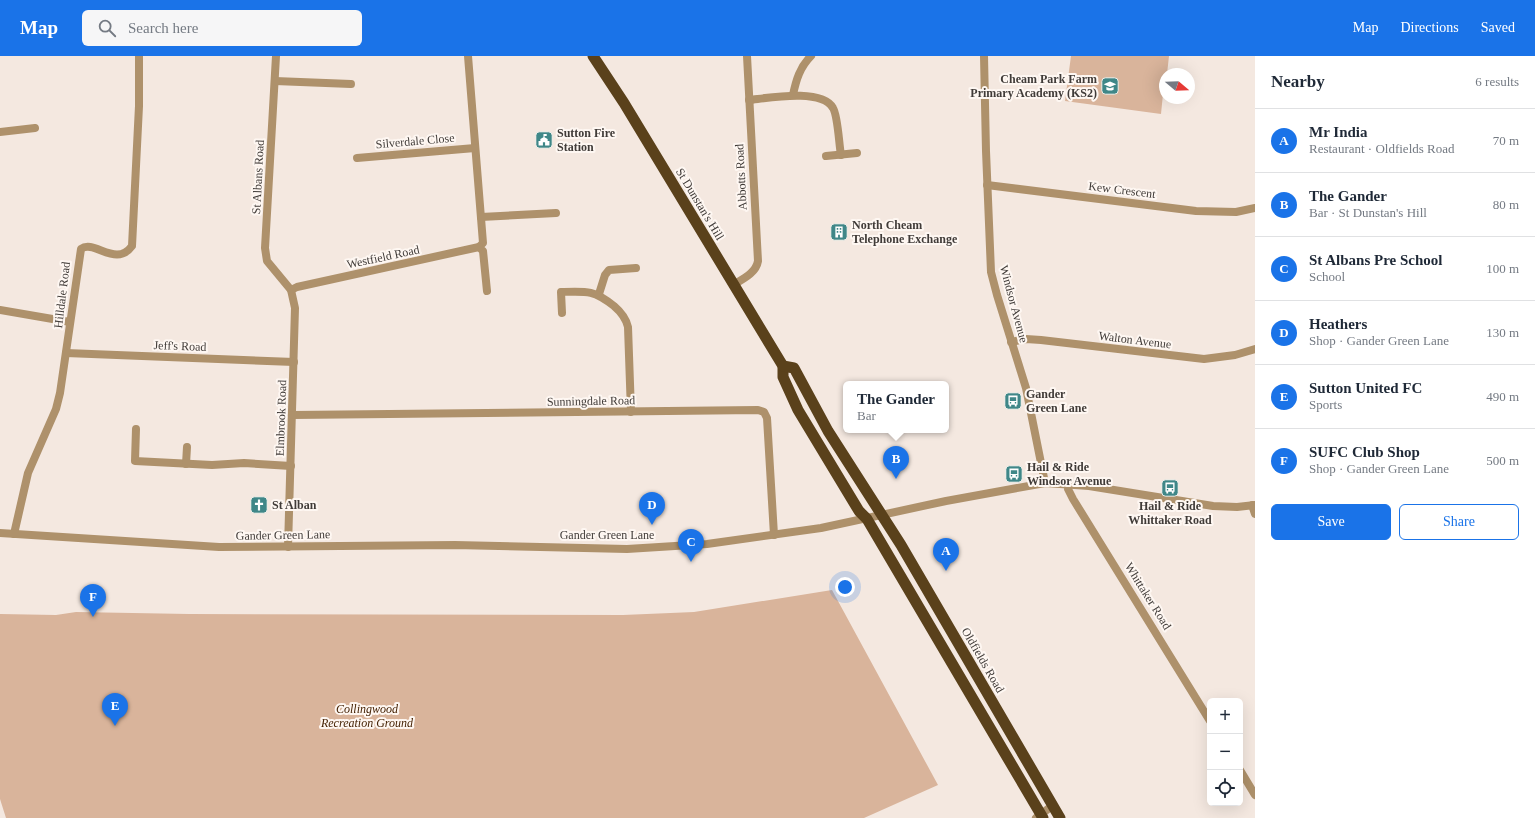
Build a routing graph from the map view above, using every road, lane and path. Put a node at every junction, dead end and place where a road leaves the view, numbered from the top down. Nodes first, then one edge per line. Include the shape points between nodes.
1 (139, 56) edge
2 (276, 56) edge
3 (468, 56) edge
4 (593, 56) edge
5 (747, 56) edge
6 (811, 56) edge
7 (984, 56) edge
8 (275, 81) junction
9 (351, 84) dead end
10 (793, 95) junction
11 (749, 100) junction
12 (35, 128) dead end
13 (0, 132) edge
14 (475, 148) junction
15 (857, 153) dead end
16 (841, 155) junction
17 (826, 156) dead end
18 (357, 158) dead end
19 (987, 185) junction
20 (1255, 208) edge
21 (556, 213) dead end
22 (480, 217) junction
23 (480, 247) junction
24 (636, 268) dead end
25 (733, 285) junction
26 (291, 290) junction
27 (487, 291) dead end
28 (599, 294) junction
29 (0, 310) edge
30 (562, 313) dead end
31 (70, 322) junction
32 (1011, 342) junction
33 (1255, 349) edge
34 (66, 353) junction
35 (294, 362) junction
36 (782, 366) junction
37 (632, 412) junction
38 (293, 416) junction
39 (136, 429) dead end
40 (187, 447) dead end
41 (186, 464) junction
42 (291, 466) junction
43 (1045, 483) junction
44 (1069, 484) junction
45 (1254, 505) edge
46 (1255, 514) edge
47 (883, 515) junction
48 (867, 518) junction
49 (0, 533) edge
50 (14, 534) junction
51 (774, 535) junction
52 (288, 547) junction
53 (1207, 715) edge
54 (1243, 775) edge
55 (1255, 795) edge
56 (1052, 806) junction
57 (1040, 817) edge
58 (1059, 818) edge

1 - 31 street, Hilldale Road via 132,246 128,252 116,255 87,247 81,249
2 - 8 street, St Albans Road
3 - 14 street
4 - 25 highway, St Dunstan's Hill
5 - 11 street, Abbotts Road
6 - 10 street via 796,80
7 - 19 street, Windsor Avenue
8 - 9 street
8 - 26 street, St Albans Road via 265,248 267,261
10 - 11 street
10 - 16 street via 827,102 834,108
11 - 25 street, Abbotts Road via 758,260 755,270
12 - 13 street
14 - 18 street, Silverdale Close
14 - 22 street
15 - 16 street
16 - 17 street
19 - 20 street, Kew Crescent via 1196,211 1236,212
19 - 32 street, Windsor Avenue via 992,272
21 - 22 street
22 - 23 street via 483,243
23 - 26 street, Westfield Road
23 - 27 street via 483,251
24 - 28 street via 609,270
25 - 36 highway, St Dunstan's Hill
26 - 35 street, Elmbrook Road via 295,308
28 - 30 street via 561,292
28 - 37 street via 619,310 627,322
29 - 31 street
31 - 34 street, Hilldale Road
32 - 33 street, Walton Avenue via 1041,340 1204,359 1235,355
32 - 43 street, Windsor Avenue via 1026,388
34 - 35 street, Jeff's Road
34 - 50 street, Hilldale Road via 59,398 28,473
35 - 38 street, Elmbrook Road
36 - 47 highway, St Dunstan's Hill via 794,368 828,432
36 - 48 highway, St Dunstan's Hill via 783,377 798,410 859,511
37 - 38 street, Sunningdale Road
37 - 51 street, Sunningdale Road via 764,412 767,418
38 - 42 street, Elmbrook Road
39 - 41 street via 135,461
40 - 41 street
41 - 42 street via 222,465 244,462
42 - 52 street, Elmbrook Road
43 - 44 street, Gander Green Lane
43 - 47 street, Gander Green Lane
44 - 45 street, Gander Green Lane via 1213,506
44 - 53 street, Whittaker Road via 1068,489 1073,499
45 - 46 street
47 - 48 street, Gander Green Lane
47 - 56 highway, Oldfields Road
48 - 51 street, Gander Green Lane
48 - 57 highway
49 - 50 street, Gander Green Lane
50 - 52 street, Gander Green Lane via 219,547
51 - 52 street, Gander Green Lane via 707,544 627,549 455,545
54 - 55 street
56 - 57 street
56 - 58 highway, Oldfields Road

